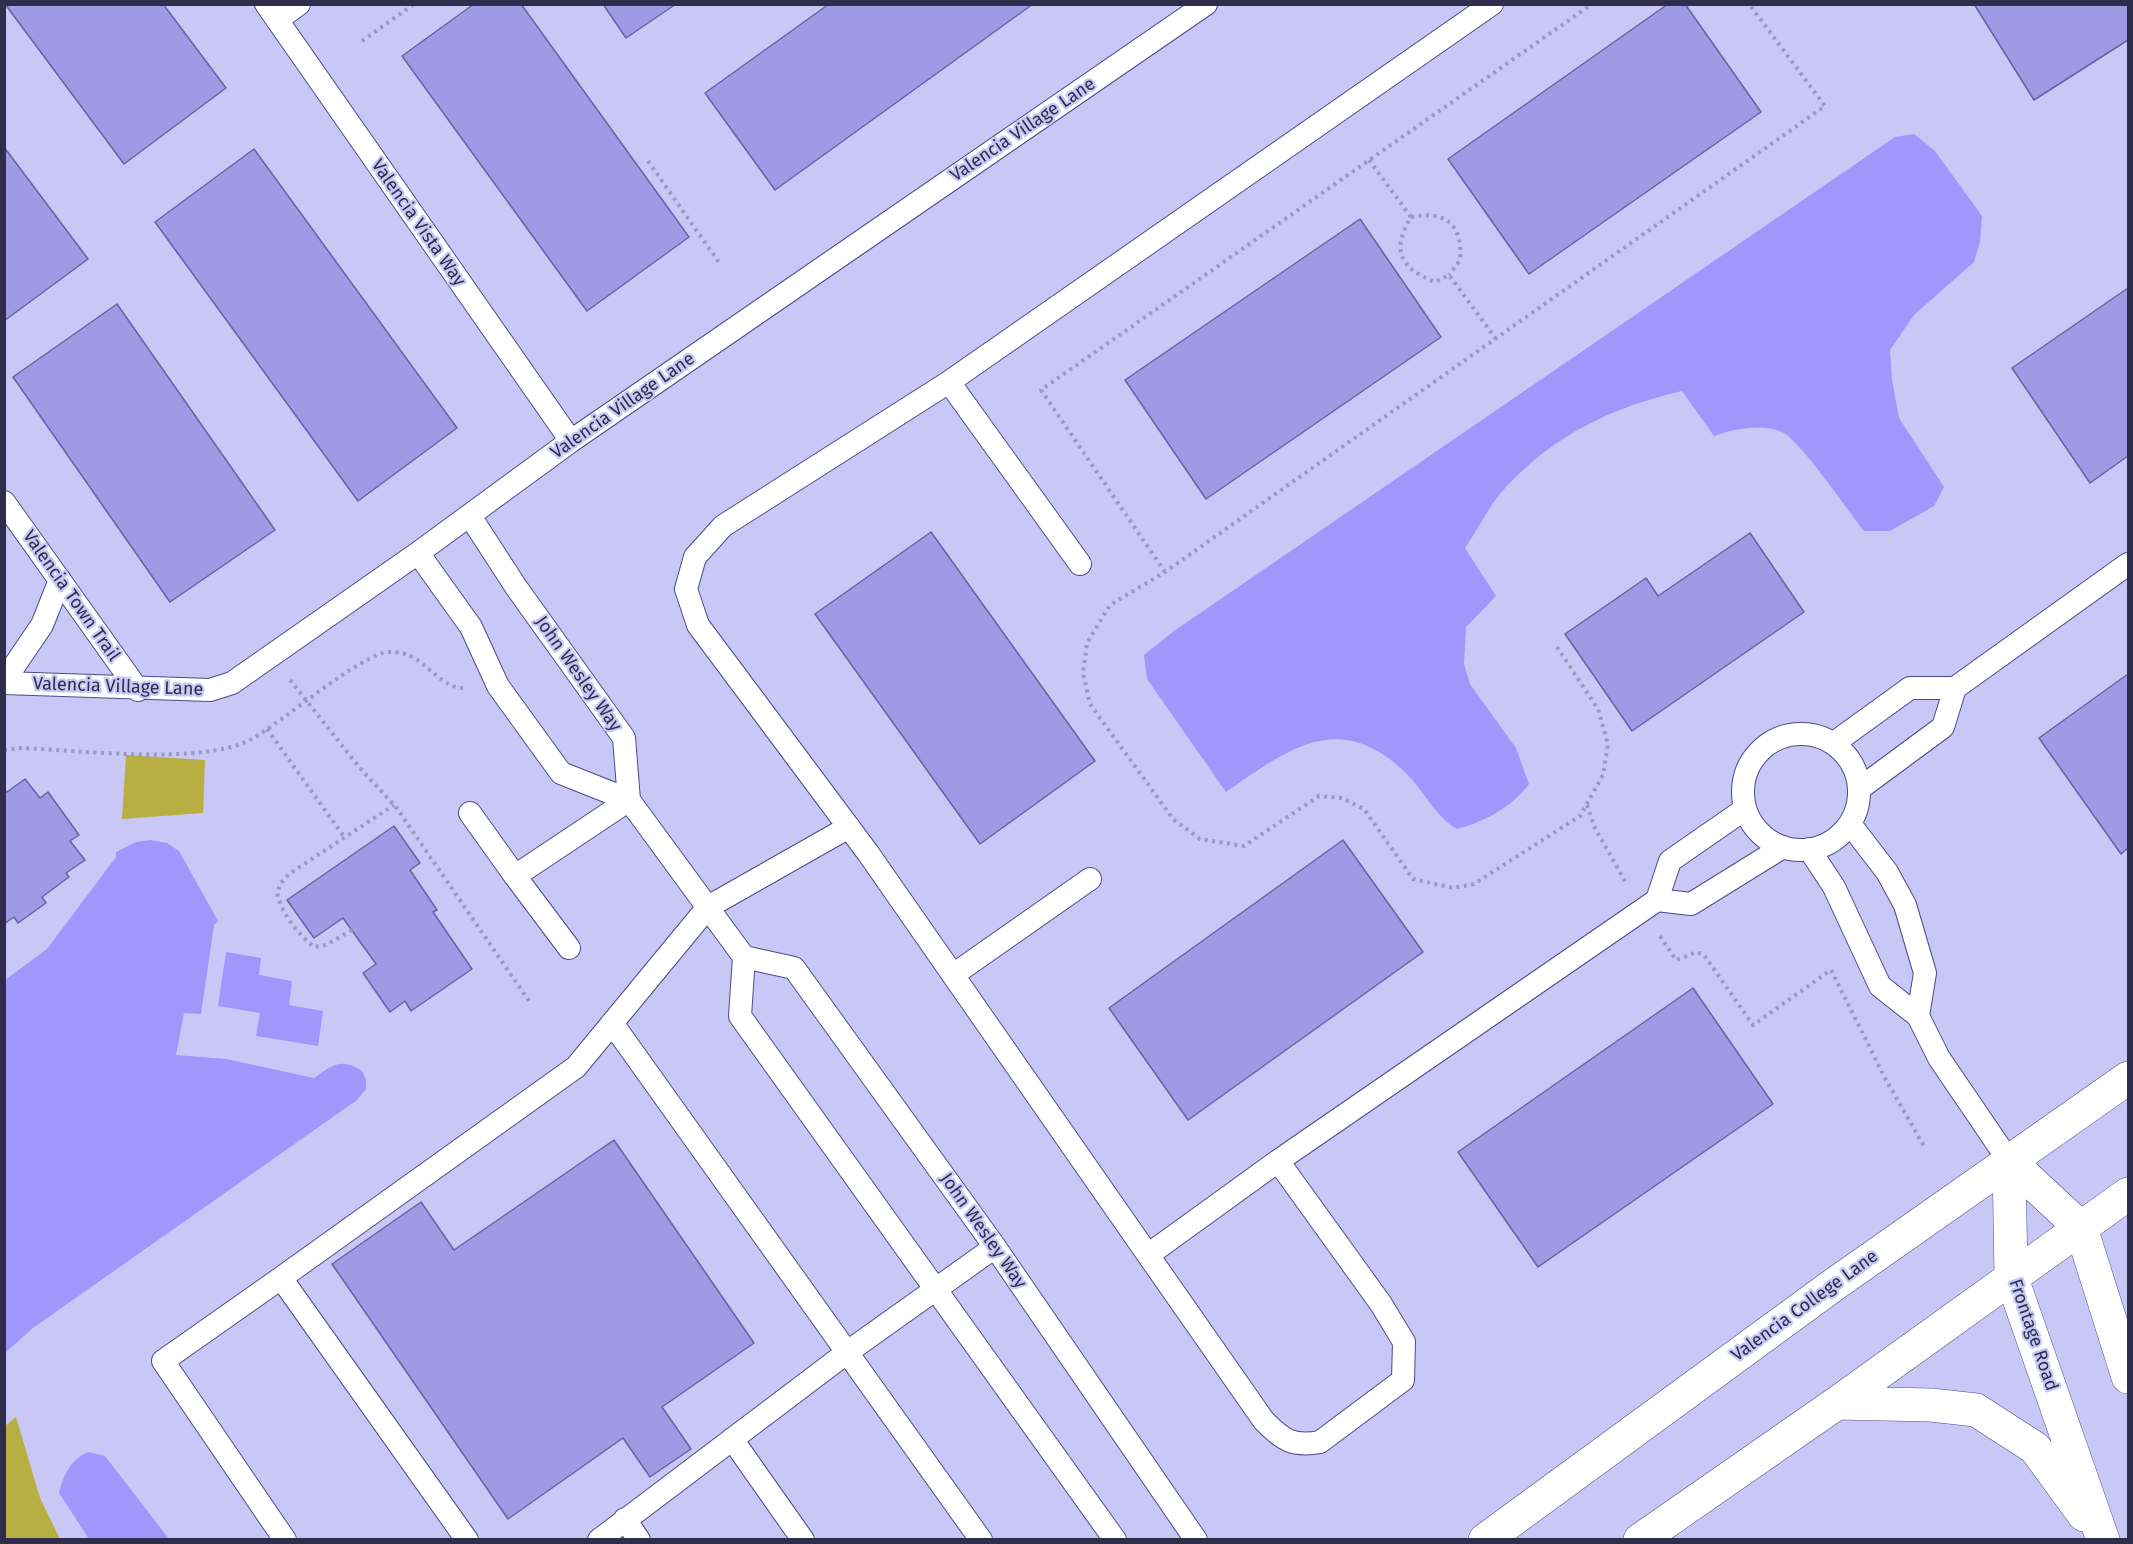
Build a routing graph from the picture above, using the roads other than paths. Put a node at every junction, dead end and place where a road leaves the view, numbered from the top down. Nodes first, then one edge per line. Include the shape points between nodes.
1 (299, 4) edge
2 (1206, 4) edge
3 (1492, 4) edge
4 (272, 12) edge
5 (949, 382) junction
6 (571, 441) junction
7 (4, 502) edge
8 (470, 516) junction
9 (418, 554) junction
10 (1080, 564) dead end
11 (2128, 564) edge
12 (60, 580) junction
13 (4, 682) edge
14 (1955, 688) junction
15 (138, 690) junction
16 (1834, 743) junction
17 (1860, 789) junction
18 (629, 800) junction
19 (1745, 809) junction
20 (470, 813) dead end
21 (1850, 824) junction
22 (849, 827) junction
23 (1783, 847) junction
24 (1809, 849) junction
25 (515, 876) junction
26 (1090, 879) dead end
27 (1657, 900) junction
28 (708, 907) junction
29 (569, 948) dead end
30 (744, 957) junction
31 (953, 975) junction
32 (1918, 1016) junction
33 (612, 1023) junction
34 (2128, 1078) edge
35 (1278, 1161) junction
36 (2009, 1161) junction
37 (2128, 1194) edge
38 (2081, 1228) junction
39 (995, 1247) junction
40 (1148, 1255) junction
41 (2011, 1276) junction
42 (281, 1278) junction
43 (935, 1290) junction
44 (849, 1351) junction
45 (2128, 1377) edge
46 (1837, 1403) junction
47 (732, 1439) junction
48 (625, 1520) junction
49 (285, 1539) edge
50 (467, 1539) edge
51 (599, 1539) edge
52 (639, 1539) edge
53 (802, 1539) edge
54 (981, 1539) edge
55 (1114, 1539) edge
56 (1196, 1539) edge
57 (1485, 1539) edge
58 (1640, 1539) edge
59 (2102, 1539) edge

1 - 4 lane
2 - 6 lane, Valencia Village Lane
3 - 5 lane
4 - 6 lane, Valencia Vista Way
5 - 10 lane
5 - 22 lane via 723,526 695,557 686,589 698,625
6 - 8 lane, Valencia Village Lane
7 - 12 lane, Valencia Town Trail
8 - 9 lane, Valencia Village Lane
8 - 18 lane, John Wesley Way via 624,738
9 - 15 lane, Valencia Village Lane via 232,683 210,690
9 - 18 lane via 471,627 498,686 561,773
11 - 14 lane
12 - 13 lane via 42,625
12 - 15 lane, Valencia Town Trail
13 - 15 lane, Valencia Village Lane
14 - 16 lane via 1910,688
14 - 17 lane via 1943,727
16 - 17 lane via 1847,755
16 - 19 lane via 1800,733 1782,736 1766,745 1745,774
17 - 21 lane via 1858,807
18 - 25 lane
18 - 28 lane
19 - 23 lane via 1763,837
19 - 27 lane via 1670,861
20 - 25 lane
21 - 24 lane via 1839,837
21 - 32 lane via 1887,872 1905,904 1925,973
22 - 28 lane
22 - 31 lane
23 - 24 lane
23 - 27 lane via 1691,904
24 - 32 lane via 1834,887 1880,986
25 - 29 lane
26 - 31 lane
27 - 35 lane
28 - 30 lane
28 - 33 lane
30 - 39 lane, John Wesley Way via 794,968
30 - 43 lane via 740,1016
31 - 40 lane
32 - 36 lane via 1939,1058
33 - 42 lane via 576,1067
33 - 44 lane
34 - 36 street, Valencia College Lane
35 - 40 lane
35 - 40 lane via 1404,1342 1403,1380 1329,1436 1304,1445 1282,1439 1264,1421
36 - 38 street
36 - 41 street, Frontage Road
36 - 57 street, Valencia College Lane
37 - 38 street
38 - 41 street
38 - 45 street
39 - 43 lane
39 - 56 lane, John Wesley Way
41 - 46 street
41 - 59 street, Frontage Road
42 - 49 lane via 163,1361
42 - 50 lane
43 - 44 lane
43 - 55 lane
44 - 47 lane
44 - 54 lane
46 - 58 street
46 - 59 street via 1976,1410 2035,1448
47 - 48 lane
47 - 53 lane
48 - 51 lane
48 - 52 lane

